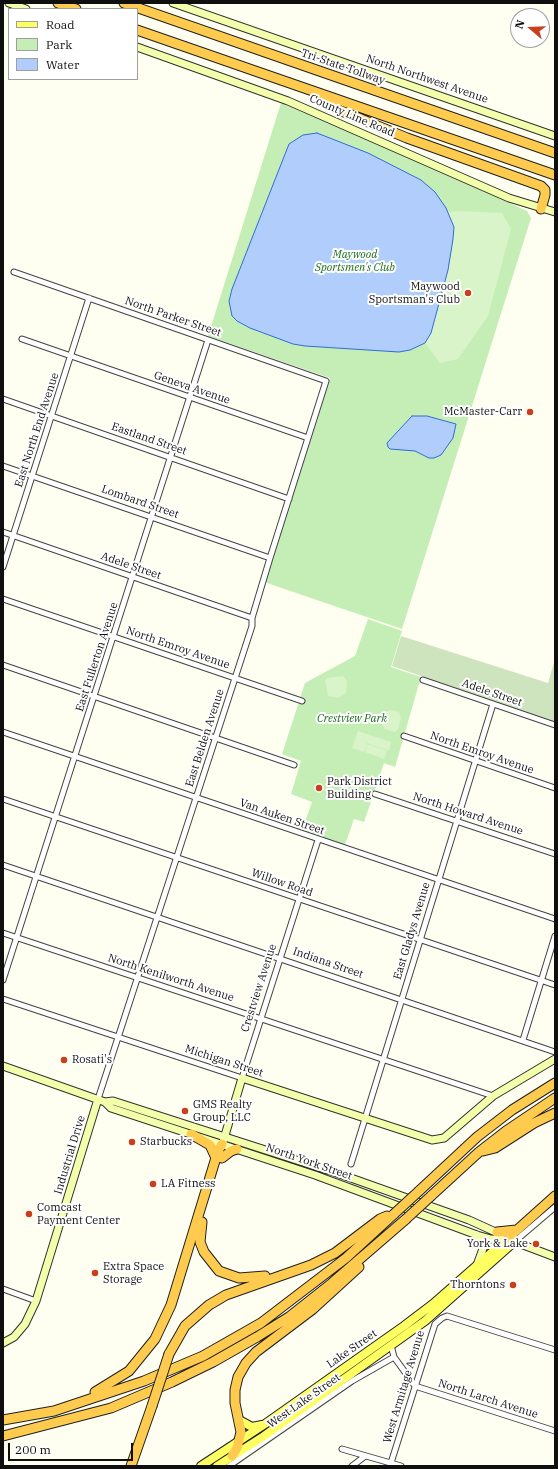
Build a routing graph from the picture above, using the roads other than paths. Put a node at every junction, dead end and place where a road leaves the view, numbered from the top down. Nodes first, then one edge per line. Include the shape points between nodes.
1 (9, 3) edge
2 (58, 3) edge
3 (124, 3) edge
4 (174, 3) edge
5 (23, 8) edge
6 (73, 8) edge
7 (138, 30) edge
8 (138, 47) edge
9 (308, 90) junction
10 (555, 136) edge
11 (555, 153) edge
12 (555, 175) edge
13 (542, 209) junction
14 (555, 212) edge
15 (14, 272) dead end
16 (89, 298) junction
17 (22, 339) dead end
18 (208, 340) junction
19 (70, 356) junction
20 (326, 381) joint
21 (190, 398) junction
22 (3, 399) edge
23 (52, 416) junction
24 (308, 438) junction
25 (171, 458) junction
26 (3, 466) edge
27 (32, 476) junction
28 (289, 498) junction
29 (152, 517) junction
30 (3, 532) edge
31 (13, 536) junction
32 (270, 558) junction
33 (3, 567) edge
34 (133, 577) junction
35 (3, 599) edge
36 (252, 618) junction
37 (114, 637) junction
38 (3, 665) edge
39 (235, 678) junction
40 (423, 680) dead end
41 (95, 697) junction
42 (302, 701) dead end
43 (493, 704) junction
44 (555, 725) edge
45 (3, 732) edge
46 (404, 736) dead end
47 (216, 738) junction
48 (75, 757) junction
49 (475, 761) junction
50 (294, 764) dead end
51 (555, 788) edge
52 (375, 794) dead end
53 (196, 798) junction
54 (3, 799) edge
55 (56, 818) junction
56 (457, 820) junction
57 (318, 840) junction
58 (555, 854) edge
59 (177, 859) junction
60 (3, 865) edge
61 (37, 876) junction
62 (438, 880) junction
63 (298, 900) junction
64 (158, 917) junction
65 (555, 919) edge
66 (3, 933) edge
67 (555, 936) edge
68 (17, 938) junction
69 (420, 939) junction
70 (280, 958) junction
71 (139, 978) junction
72 (3, 980) edge
73 (542, 980) junction
74 (555, 985) edge
75 (3, 999) edge
76 (401, 999) junction
77 (261, 1018) junction
78 (120, 1038) junction
79 (523, 1040) junction
80 (555, 1052) edge
81 (382, 1059) junction
82 (555, 1059) edge
83 (3, 1066) edge
84 (242, 1078) junction
85 (555, 1083) edge
86 (492, 1096) junction
87 (555, 1098) edge
88 (102, 1101) junction
89 (555, 1113) edge
90 (364, 1119) junction
91 (191, 1134) junction
92 (223, 1143) junction
93 (237, 1149) junction
94 (479, 1152) junction
95 (219, 1158) junction
96 (351, 1164) dead end
97 (555, 1196) edge
98 (555, 1207) edge
99 (394, 1214) junction
100 (406, 1219) junction
101 (518, 1229) junction
102 (497, 1232) junction
103 (476, 1235) junction
104 (511, 1240) junction
105 (555, 1257) edge
106 (475, 1268) junction
107 (289, 1273) junction
108 (3, 1289) edge
109 (36, 1300) junction
110 (3, 1343) edge
111 (391, 1345) junction
112 (555, 1350) edge
113 (394, 1357) junction
114 (415, 1386) junction
115 (54, 1411) junction
116 (3, 1420) edge
117 (239, 1420) junction
118 (265, 1424) junction
119 (555, 1431) edge
120 (3, 1436) edge
121 (240, 1441) junction
122 (342, 1449) dead end
123 (232, 1456) junction
124 (364, 1457) junction
125 (390, 1464) edge
126 (131, 1466) edge
127 (202, 1466) edge
128 (217, 1466) edge
129 (229, 1466) edge
130 (352, 1466) edge
131 (401, 1466) edge

1 - 5 street
2 - 6 highway
3 - 11 highway, Tri-State Tollway
4 - 10 street, North Northwest Avenue
7 - 9 highway
8 - 13 street, County Line Road via 288,101 509,198
9 - 12 highway
9 - 13 highway via 339,110 406,138 541,186 545,190
13 - 14 street, County Line Road
15 - 16 street, North Parker Street
16 - 18 street, North Parker Street
16 - 19 street, East North End Avenue
17 - 19 street, Geneva Avenue
18 - 20 street, North Parker Street
18 - 21 street, East Fullerton Avenue
19 - 21 street, Geneva Avenue
19 - 23 street, East North End Avenue
20 - 24 street, East Belden Avenue
21 - 24 street, Geneva Avenue
21 - 25 street, East Fullerton Avenue
22 - 23 street, Eastland Street
23 - 25 street, Eastland Street
23 - 27 street, East North End Avenue
24 - 28 street, East Belden Avenue
25 - 28 street, Eastland Street
25 - 29 street, East Fullerton Avenue
26 - 27 street, Lombard Street
27 - 29 street, Lombard Street
27 - 31 street, East North End Avenue
28 - 32 street, East Belden Avenue
29 - 32 street, Lombard Street
29 - 34 street, East Fullerton Avenue
30 - 31 street, Adele Street
31 - 33 street, East North End Avenue
31 - 34 street, Adele Street
32 - 36 street, East Belden Avenue
34 - 36 street, Adele Street
34 - 37 street, East Fullerton Avenue
35 - 37 street, North Emroy Avenue
36 - 39 street, East Belden Avenue via 252,626
37 - 39 street, North Emroy Avenue
37 - 41 street, East Fullerton Avenue
38 - 41 street
39 - 42 street, North Emroy Avenue
39 - 47 street, East Belden Avenue
40 - 43 street, Adele Street
41 - 47 street
41 - 48 street, East Fullerton Avenue
43 - 44 street, Adele Street
43 - 49 street, East Gladys Avenue
45 - 48 street, Van Auken Street
46 - 49 street, North Emroy Avenue
47 - 50 street
47 - 53 street, East Belden Avenue
48 - 53 street, Van Auken Street
48 - 55 street, East Fullerton Avenue
49 - 51 street, North Emroy Avenue
49 - 56 street, East Gladys Avenue
52 - 56 street, North Howard Avenue
53 - 57 street, Van Auken Street
53 - 59 street, East Belden Avenue
54 - 55 street, Willow Road
55 - 59 street, Willow Road
55 - 61 street, East Fullerton Avenue
56 - 58 street, North Howard Avenue
56 - 62 street, East Gladys Avenue
57 - 62 street, Van Auken Street
57 - 63 street, Crestview Avenue
59 - 63 street, Willow Road
59 - 64 street, East Belden Avenue
60 - 61 street, Indiana Street
61 - 64 street, Indiana Street
61 - 68 street, East Fullerton Avenue
62 - 65 street, Van Auken Street
62 - 69 street, East Gladys Avenue
63 - 69 street, Willow Road
63 - 70 street, Crestview Avenue
64 - 70 street, Indiana Street
64 - 71 street, East Belden Avenue
66 - 68 street, North Kenilworth Avenue
67 - 73 street
68 - 71 street, North Kenilworth Avenue
68 - 72 street, East Fullerton Avenue
69 - 73 street, Willow Road
69 - 76 street, East Gladys Avenue
70 - 76 street, Indiana Street
70 - 77 street, Crestview Avenue
71 - 77 street, North Kenilworth Avenue
71 - 78 street, East Belden Avenue
73 - 74 street, Willow Road
73 - 79 street
75 - 78 street, Michigan Street
76 - 79 street, Indiana Street
76 - 81 street, East Gladys Avenue
77 - 81 street, North Kenilworth Avenue
77 - 84 street, Crestview Avenue
78 - 84 street, Michigan Street
78 - 88 street, East Belden Avenue
79 - 80 street, Indiana Street
81 - 86 street, North Kenilworth Avenue
81 - 90 street, East Gladys Avenue
82 - 86 street
83 - 88 street, North York Street
84 - 90 street, Michigan Street
84 - 92 street, Crestview Avenue
85 - 99 highway, bridge via 512,1110 477,1137
86 - 90 street, Michigan Street via 444,1138 438,1140
87 - 94 highway
88 - 91 street, North York Street via 111,1108
88 - 92 street, North York Street via 113,1100
88 - 109 street, Industrial Drive
89 - 94 highway via 534,1123 496,1148
90 - 96 street, East Gladys Avenue
91 - 92 street, North York Street
91 - 95 highway via 210,1145
92 - 93 street, North York Street
92 - 95 highway via 218,1151
92 - 102 street, North York Street via 334,1172
93 - 95 highway
93 - 103 street, North York Street
94 - 100 highway, bridge
95 - 107 highway via 199,1232 204,1252 219,1271 239,1278
95 - 115 highway via 171,1305 155,1339 129,1371 105,1387
97 - 101 highway
98 - 104 street
99 - 107 highway via 380,1219 335,1253
99 - 115 highway via 346,1258 261,1323 203,1356 144,1381
100 - 117 highway via 349,1277 313,1309 256,1352 246,1363 238,1377 235,1390
100 - 120 highway via 289,1317 213,1362 112,1408
101 - 102 highway
101 - 104 highway
102 - 104 street, North York Street
103 - 104 street, North York Street
103 - 106 street via 484,1246
104 - 105 street, North York Street
104 - 106 main road, Lake Street
104 - 111 main road, Lake Street via 426,1321
106 - 118 main road, Lake Street via 404,1326
107 - 126 highway, bridge via 226,1295 209,1304 185,1326 169,1354
108 - 109 street
109 - 110 street, Industrial Drive via 25,1324 14,1337
111 - 113 street
111 - 123 main road, Lake Street
112 - 114 street, West Armitage Avenue via 447,1316 435,1324
113 - 114 street
113 - 129 street, West Lake Street via 352,1381
114 - 119 street, North Larch Avenue
114 - 125 street, West Armitage Avenue
115 - 116 highway
117 - 118 main road via 252,1427
117 - 121 highway
118 - 121 main road, Lake Street
121 - 123 highway
121 - 127 main road, Lake Street
122 - 124 street
123 - 128 main road, Lake Street
124 - 125 street
124 - 130 street
125 - 131 street

